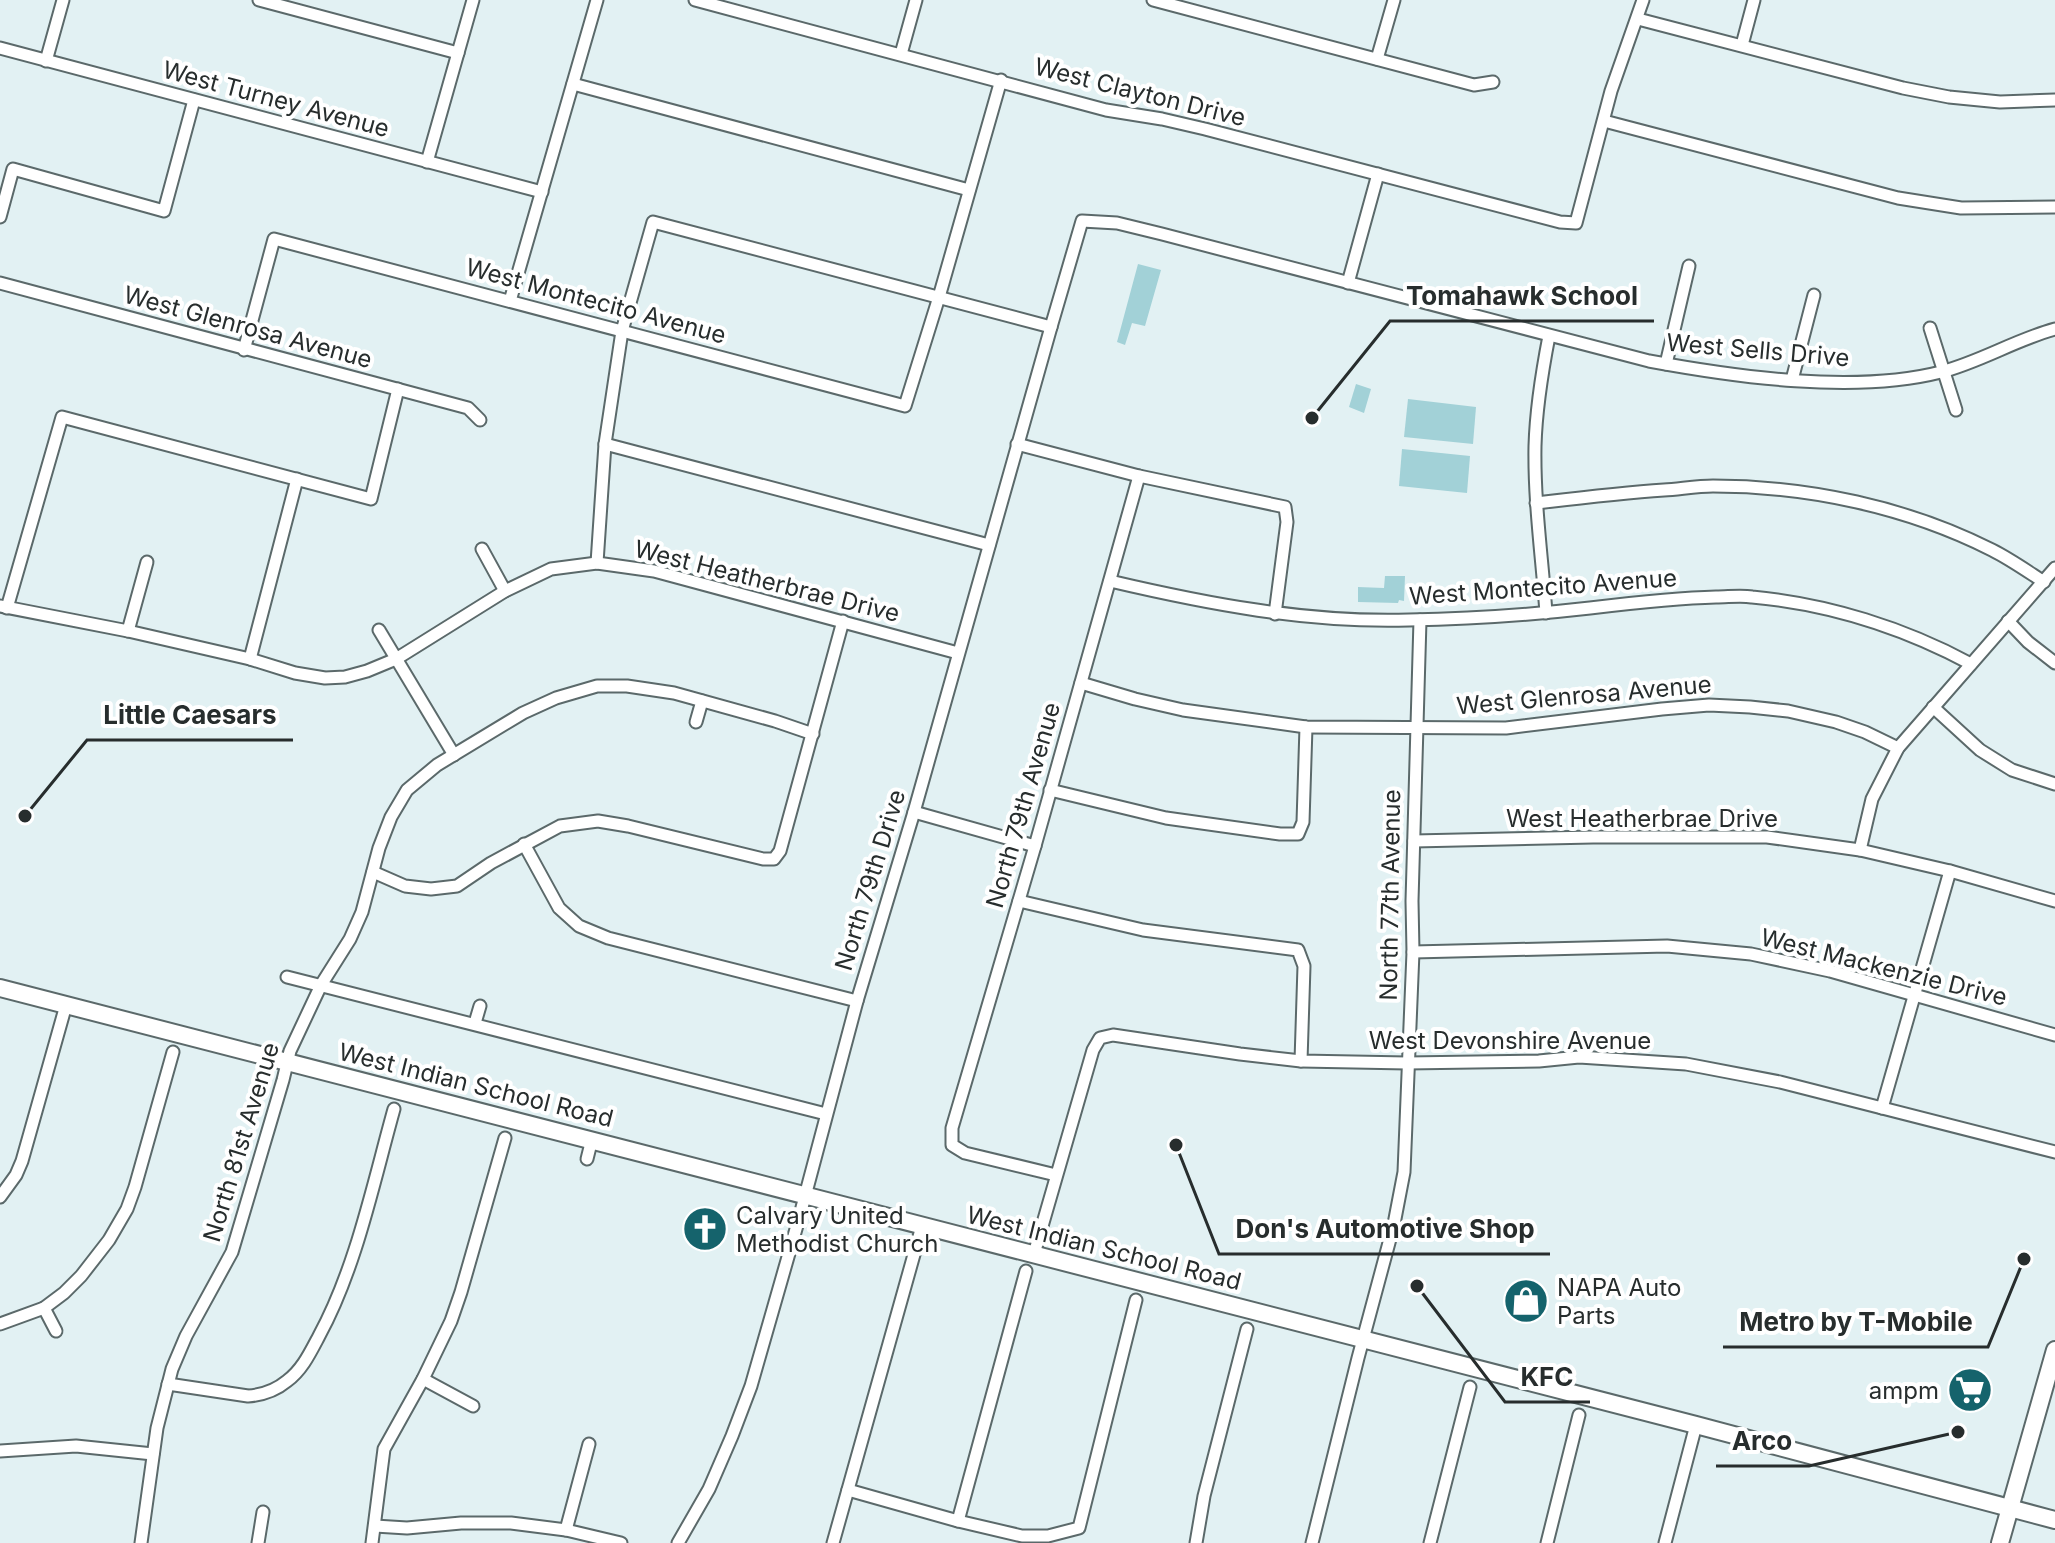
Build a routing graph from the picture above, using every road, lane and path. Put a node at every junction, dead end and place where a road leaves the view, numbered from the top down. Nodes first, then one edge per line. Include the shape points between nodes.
1 (63, 0) edge
2 (259, 0) edge
3 (473, 0) edge
4 (597, 0) edge
5 (695, 0) edge
6 (916, 0) edge
7 (1153, 0) edge
8 (1394, 0) edge
9 (1643, 0) edge
10 (1754, 0) edge
11 (1638, 19) junction
12 (1742, 45) junction
13 (0, 48) edge
14 (458, 53) junction
15 (901, 54) junction
16 (1377, 59) junction
17 (46, 61) junction
18 (1001, 80) junction
19 (1493, 82) dead end
20 (573, 84) junction
21 (194, 100) junction
22 (2055, 100) edge
23 (1604, 121) junction
24 (427, 162) junction
25 (1378, 174) junction
26 (969, 190) junction
27 (542, 192) junction
28 (2055, 207) edge
29 (0, 217) edge
30 (1082, 221) joint
31 (1689, 266) dead end
32 (0, 283) edge
33 (1348, 283) junction
34 (1814, 295) dead end
35 (939, 297) junction
36 (510, 301) junction
37 (1051, 327) junction
38 (1930, 328) dead end
39 (2055, 329) edge
40 (622, 331) junction
41 (1549, 336) junction
42 (244, 350) junction
43 (1666, 364) junction
44 (1944, 371) junction
45 (1792, 380) junction
46 (398, 389) junction
47 (1956, 410) dead end
48 (480, 420) dead end
49 (605, 444) junction
50 (1017, 444) junction
51 (1139, 476) junction
52 (297, 479) junction
53 (1536, 503) junction
54 (989, 545) junction
55 (482, 549) dead end
56 (147, 562) dead end
57 (597, 563) junction
58 (2055, 568) edge
59 (1110, 581) junction
60 (2044, 582) junction
61 (505, 591) junction
62 (4, 607) edge
63 (1546, 613) junction
64 (1275, 614) junction
65 (1420, 620) junction
66 (843, 621) junction
67 (2008, 621) junction
68 (379, 630) dead end
69 (128, 631) junction
70 (958, 653) junction
71 (250, 659) junction
72 (396, 659) junction
73 (2055, 663) edge
74 (1971, 664) junction
75 (1081, 683) junction
76 (702, 701) junction
77 (1933, 707) junction
78 (696, 722) dead end
79 (1306, 727) junction
80 (1416, 729) junction
81 (813, 734) junction
82 (1898, 748) junction
83 (454, 755) junction
84 (2055, 784) edge
85 (1050, 790) junction
86 (914, 812) junction
87 (1414, 841) junction
88 (524, 844) junction
89 (1035, 846) junction
90 (1860, 850) junction
91 (1950, 871) junction
92 (373, 872) junction
93 (1019, 901) junction
94 (2055, 901) edge
95 (1413, 952) junction
96 (287, 977) dead end
97 (321, 985) junction
98 (0, 988) edge
99 (1915, 994) junction
100 (857, 1001) junction
101 (66, 1005) junction
102 (480, 1006) dead end
103 (475, 1023) junction
104 (2055, 1035) edge
105 (173, 1052) dead end
106 (1301, 1061) junction
107 (286, 1062) junction
108 (1407, 1063) junction
109 (1882, 1108) junction
110 (394, 1109) dead end
111 (826, 1114) junction
112 (505, 1138) dead end
113 (592, 1139) junction
114 (2055, 1152) edge
115 (587, 1159) dead end
116 (1056, 1175) junction
117 (805, 1196) junction
118 (0, 1197) edge
119 (922, 1226) junction
120 (1034, 1254) junction
121 (1026, 1271) dead end
122 (1136, 1300) dead end
123 (44, 1308) junction
124 (0, 1324) edge
125 (1247, 1329) dead end
126 (56, 1331) dead end
127 (1363, 1339) junction
128 (2055, 1350) edge
129 (423, 1379) junction
130 (168, 1384) junction
131 (1470, 1387) dead end
132 (473, 1406) dead end
133 (1579, 1415) dead end
134 (1696, 1425) junction
135 (589, 1444) dead end
136 (0, 1451) edge
137 (153, 1454) junction
138 (848, 1490) junction
139 (2010, 1508) junction
140 (263, 1512) dead end
141 (2055, 1520) edge
142 (958, 1521) junction
143 (375, 1526) junction
144 (566, 1530) junction
145 (141, 1543) edge
146 (258, 1543) edge
147 (372, 1543) edge
148 (621, 1543) edge
149 (678, 1543) edge
150 (833, 1543) edge
151 (1196, 1543) edge
152 (1312, 1543) edge
153 (1430, 1543) edge
154 (1547, 1543) edge
155 (1665, 1543) edge
156 (2000, 1543) edge

1 - 17 street
2 - 14 street
3 - 14 street
4 - 20 street
5 - 15 street, West Clayton Drive
6 - 15 street
7 - 16 street
8 - 16 street
9 - 11 street
10 - 12 street
11 - 12 street
11 - 23 street
12 - 22 street via 1949,97
13 - 17 street, West Turney Avenue
14 - 24 street
15 - 18 street, West Clayton Drive
16 - 19 street via 1474,85
17 - 21 street, West Turney Avenue
18 - 25 street, West Clayton Drive
18 - 26 street
20 - 26 street
20 - 27 street
21 - 24 street, West Turney Avenue
21 - 29 street via 164,211 13,169
23 - 25 street, West Clayton Drive via 1576,223
23 - 28 street via 1898,198 1961,208
24 - 27 street, West Turney Avenue
25 - 33 street
26 - 35 street
27 - 36 street
30 - 33 street, West Sells Drive via 1117,223
30 - 37 street, North 79th Drive
31 - 43 street
32 - 42 street, West Glenrosa Avenue
33 - 41 street, West Sells Drive
34 - 45 street
35 - 37 street
35 - 40 street, West Montecito Avenue via 905,406
35 - 40 street via 653,222
36 - 40 street, West Montecito Avenue
36 - 42 street, West Montecito Avenue via 274,239
37 - 50 street, North 79th Drive
38 - 44 street
39 - 44 street, West Sells Drive
40 - 49 street
41 - 43 street, West Sells Drive
41 - 53 street via 1535,444
42 - 46 street, West Glenrosa Avenue
43 - 45 street, West Sells Drive
44 - 45 street, West Sells Drive via 1898,380
44 - 47 street
46 - 48 street, West Glenrosa Avenue via 468,408
46 - 52 street via 371,499
49 - 54 street
49 - 57 street
50 - 51 street
50 - 54 street, North 79th Drive
51 - 59 street, North 79th Avenue
51 - 64 street via 1285,507
52 - 62 street via 62,417
52 - 71 street
53 - 60 street via 1713,486 1829,496 1940,526
53 - 63 street
54 - 70 street, North 79th Drive
55 - 61 street
56 - 69 street
57 - 61 street, West Heatherbrae Drive via 551,569
57 - 66 street, West Heatherbrae Drive via 654,571
58 - 60 street
59 - 64 street, West Montecito Avenue
59 - 75 street, North 79th Avenue
60 - 67 street
61 - 72 street, West Heatherbrae Drive
62 - 69 street, West Heatherbrae Drive
63 - 65 street, West Montecito Avenue
63 - 74 street, West Montecito Avenue via 1676,598 1750,596 1858,618 1908,634
64 - 65 street, West Montecito Avenue
65 - 80 street, North 77th Avenue
66 - 70 street, West Heatherbrae Drive
66 - 81 street
67 - 73 street
67 - 74 street
68 - 72 street
69 - 71 street, West Heatherbrae Drive
70 - 86 street, North 79th Drive
71 - 72 street, West Heatherbrae Drive via 325,678 345,677
72 - 83 street
74 - 77 street
75 - 79 street, West Glenrosa Avenue via 1183,710
75 - 85 street, North 79th Avenue
76 - 78 street
76 - 81 street, North 81st Avenue
76 - 83 street, North 81st Avenue via 627,686 597,686 523,713
77 - 82 street
77 - 84 street via 1980,750 2012,770
79 - 80 street, West Glenrosa Avenue
79 - 85 street via 1303,822 1298,834 1166,818
80 - 82 street, West Glenrosa Avenue via 1506,728 1709,705 1788,711 1836,722
80 - 87 street, North 77th Avenue
81 - 88 street via 774,859 598,821 560,826
82 - 90 street via 1872,799
83 - 92 street, North 81st Avenue via 407,790 391,817
85 - 89 street, North 79th Avenue
86 - 89 street
86 - 100 street, North 79th Drive
87 - 90 street, West Heatherbrae Drive via 1767,837
87 - 95 street, North 77th Avenue
88 - 92 street via 457,886 405,886
88 - 100 street via 559,908 579,926 608,938
89 - 93 street, North 79th Avenue
90 - 91 street, West Heatherbrae Drive
91 - 94 street, West Heatherbrae Drive
91 - 99 street
92 - 97 street, North 81st Avenue via 350,939
93 - 106 street via 1143,930 1298,950 1304,966
93 - 116 street, North 79th Avenue via 952,1128 952,1145 965,1153
95 - 99 street, West Mackenzie Drive via 1667,946 1751,954
95 - 108 street, North 77th Avenue
96 - 97 street
97 - 103 street
97 - 107 street, North 81st Avenue
98 - 101 main road, West Indian School Road
99 - 104 street, West Mackenzie Drive
99 - 109 street
100 - 111 street, North 79th Drive
101 - 107 main road, West Indian School Road
101 - 118 street via 22,1161
102 - 103 street
103 - 111 street
105 - 123 street via 127,1209 81,1276
106 - 108 street, West Devonshire Avenue
106 - 116 street, West Devonshire Avenue via 1113,1035 1100,1038
107 - 113 main road, West Indian School Road
107 - 130 street, North 81st Avenue via 232,1252 177,1354
108 - 109 street, West Devonshire Avenue via 1579,1057 1686,1064
108 - 127 street, North 77th Avenue via 1404,1172
109 - 114 street, West Devonshire Avenue
110 - 130 street via 345,1279 306,1360 274,1390 260,1395
111 - 117 street, North 79th Drive
112 - 129 street via 461,1292
113 - 115 street
113 - 117 main road, West Indian School Road
116 - 120 street
117 - 119 main road, West Indian School Road
117 - 149 street, North 79th Drive via 751,1386 709,1489
119 - 120 main road, West Indian School Road
119 - 138 street
120 - 127 main road, West Indian School Road
121 - 142 street
122 - 142 street via 1079,1528 1022,1536
123 - 124 street
123 - 126 street
125 - 151 street
127 - 134 main road, West Indian School Road
127 - 152 street, North 77th Avenue
128 - 139 main road
129 - 132 street
129 - 143 street via 384,1449
130 - 137 street, North 81st Avenue
131 - 153 street
133 - 154 street
134 - 139 main road, West Indian School Road
134 - 155 street
135 - 144 street
136 - 137 street via 76,1446
137 - 145 street, North 81st Avenue
138 - 142 street
138 - 150 street
139 - 141 main road, West Indian School Road
139 - 156 main road
140 - 146 street
143 - 144 street via 511,1523
143 - 147 street
144 - 148 street

